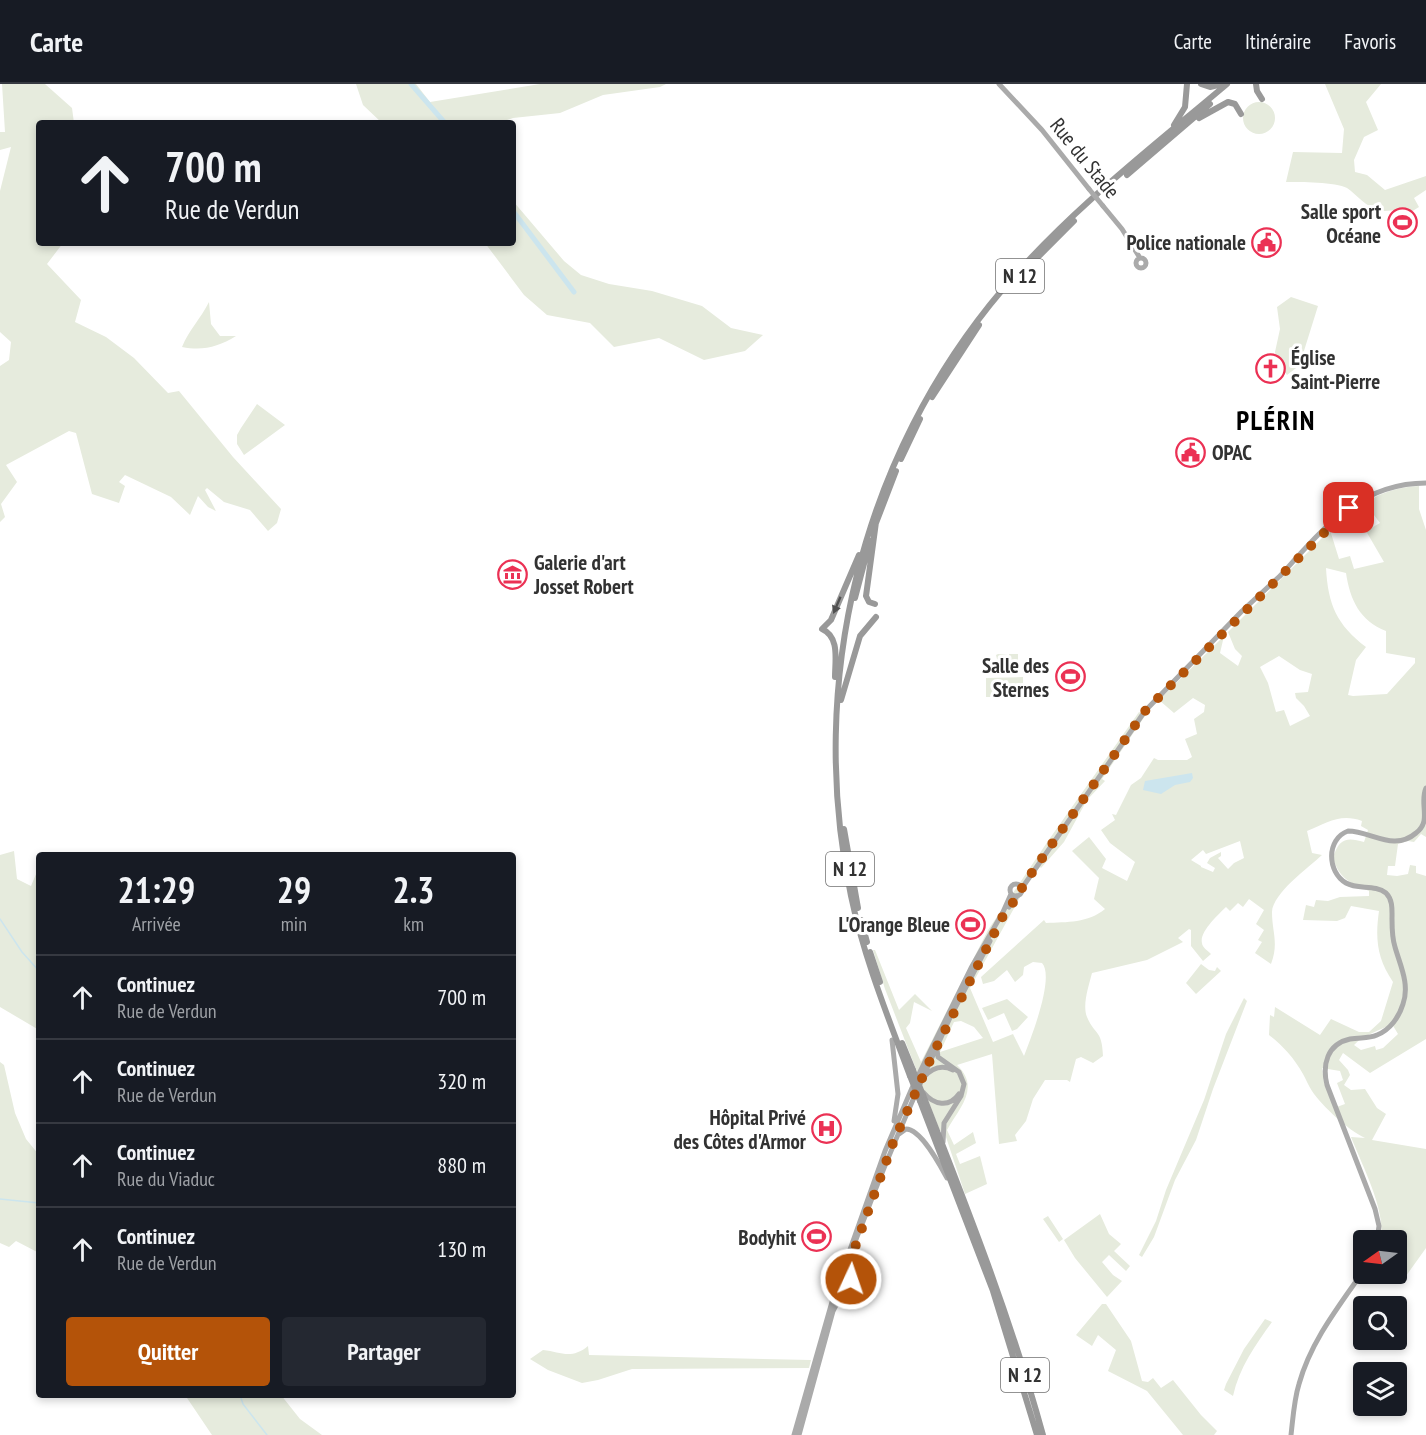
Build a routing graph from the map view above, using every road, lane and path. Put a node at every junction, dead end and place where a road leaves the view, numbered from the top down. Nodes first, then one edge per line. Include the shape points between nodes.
1 (999, 84) edge
2 (1187, 84) edge
3 (1201, 84) edge
4 (1222, 84) edge
5 (1227, 84) edge
6 (1233, 84) edge
7 (1256, 84) edge
8 (1262, 99) dead end
9 (1240, 114) dead end
10 (1185, 125) junction
11 (1159, 142) junction
12 (1140, 258) dead end
13 (1426, 483) edge
14 (876, 522) junction
15 (866, 541) junction
16 (875, 604) dead end
17 (876, 617) dead end
18 (841, 700) junction
19 (836, 707) junction
20 (1426, 788) edge
21 (1020, 886) junction
22 (1011, 894) junction
23 (1017, 896) junction
24 (960, 989) junction
25 (953, 1011) junction
26 (889, 1020) junction
27 (892, 1040) joint
28 (939, 1042) junction
29 (912, 1073) junction
30 (920, 1082) junction
31 (922, 1096) junction
32 (893, 1143) junction
33 (943, 1147) junction
34 (885, 1151) junction
35 (961, 1205) junction
36 (1378, 1230) edge
37 (840, 1275) junction
38 (848, 1276) junction
39 (1354, 1284) edge
40 (836, 1288) junction
41 (843, 1292) junction
42 (796, 1435) edge
43 (1037, 1435) edge
44 (1043, 1435) edge
45 (1291, 1435) edge

1 - 12 main road, Rue du Stade, bridge via 1042,130
2 - 11 highway via 1184,111
3 - 4 highway
5 - 11 highway, N 12
6 - 10 highway, N 12
7 - 8 highway
9 - 10 highway via 1235,104 1228,102
10 - 14 highway, N 12 via 1066,229 988,314 945,375 919,421
11 - 15 highway, N 12 via 1043,245 971,329 909,431
13 - 21 main road via 1398,485 1363,498 1337,518 1242,612 1137,720
14 - 16 highway via 866,596
14 - 18 highway, N 12 via 852,610
15 - 19 highway, N 12 via 844,631
15 -> 19 highway via 831,620 822,629 834,639
17 - 18 highway via 860,636
18 - 29 highway, N 12 via 841,791 853,887 873,961
19 - 26 highway, N 12 via 836,777 844,862 861,938
20 - 36 main road via 1425,820 1414,835 1393,841 1348,831 1331,850 1331,861 1343,881 1380,890 1389,897 1394,945 1406,988 1403,1005 1386,1030 1370,1038 1341,1042 1331,1049 1324,1067 1327,1085 1376,1209
21 - 22 main road via 1011,886
21 - 23 main road via 1021,894
22 - 23 main road
22 - 24 main road
23 - 25 main road
24 - 25 main road
24 - 34 main road
25 - 28 main road
26 - 27 highway
26 - 29 highway, N 12
27 - 34 main road via 897,1102
28 - 30 main road
28 - 33 main road via 938,1057 959,1072 964,1084 944,1123
29 - 30 highway, N 12, bridge
29 - 31 highway, N 12, bridge
30 - 31 highway, N 12, bridge
30 - 31 main road via 933,1069 944,1067 955,1071 961,1082 958,1096 947,1103
30 - 32 main road
31 - 33 highway, N 12
31 - 35 highway, N 12
32 - 35 main road, N 12 via 906,1129 915,1132 939,1164
32 - 38 main road via 853,1250
33 - 44 highway, N 12 via 1006,1315
34 - 37 main road
35 - 43 highway, N 12 via 1002,1317
37 - 38 main road
37 - 40 main road via 835,1280
38 - 41 main road via 851,1287
39 - 45 main road via 1309,1356 1298,1385
40 - 41 main road
40 - 42 main road
41 - 42 main road via 833,1311

